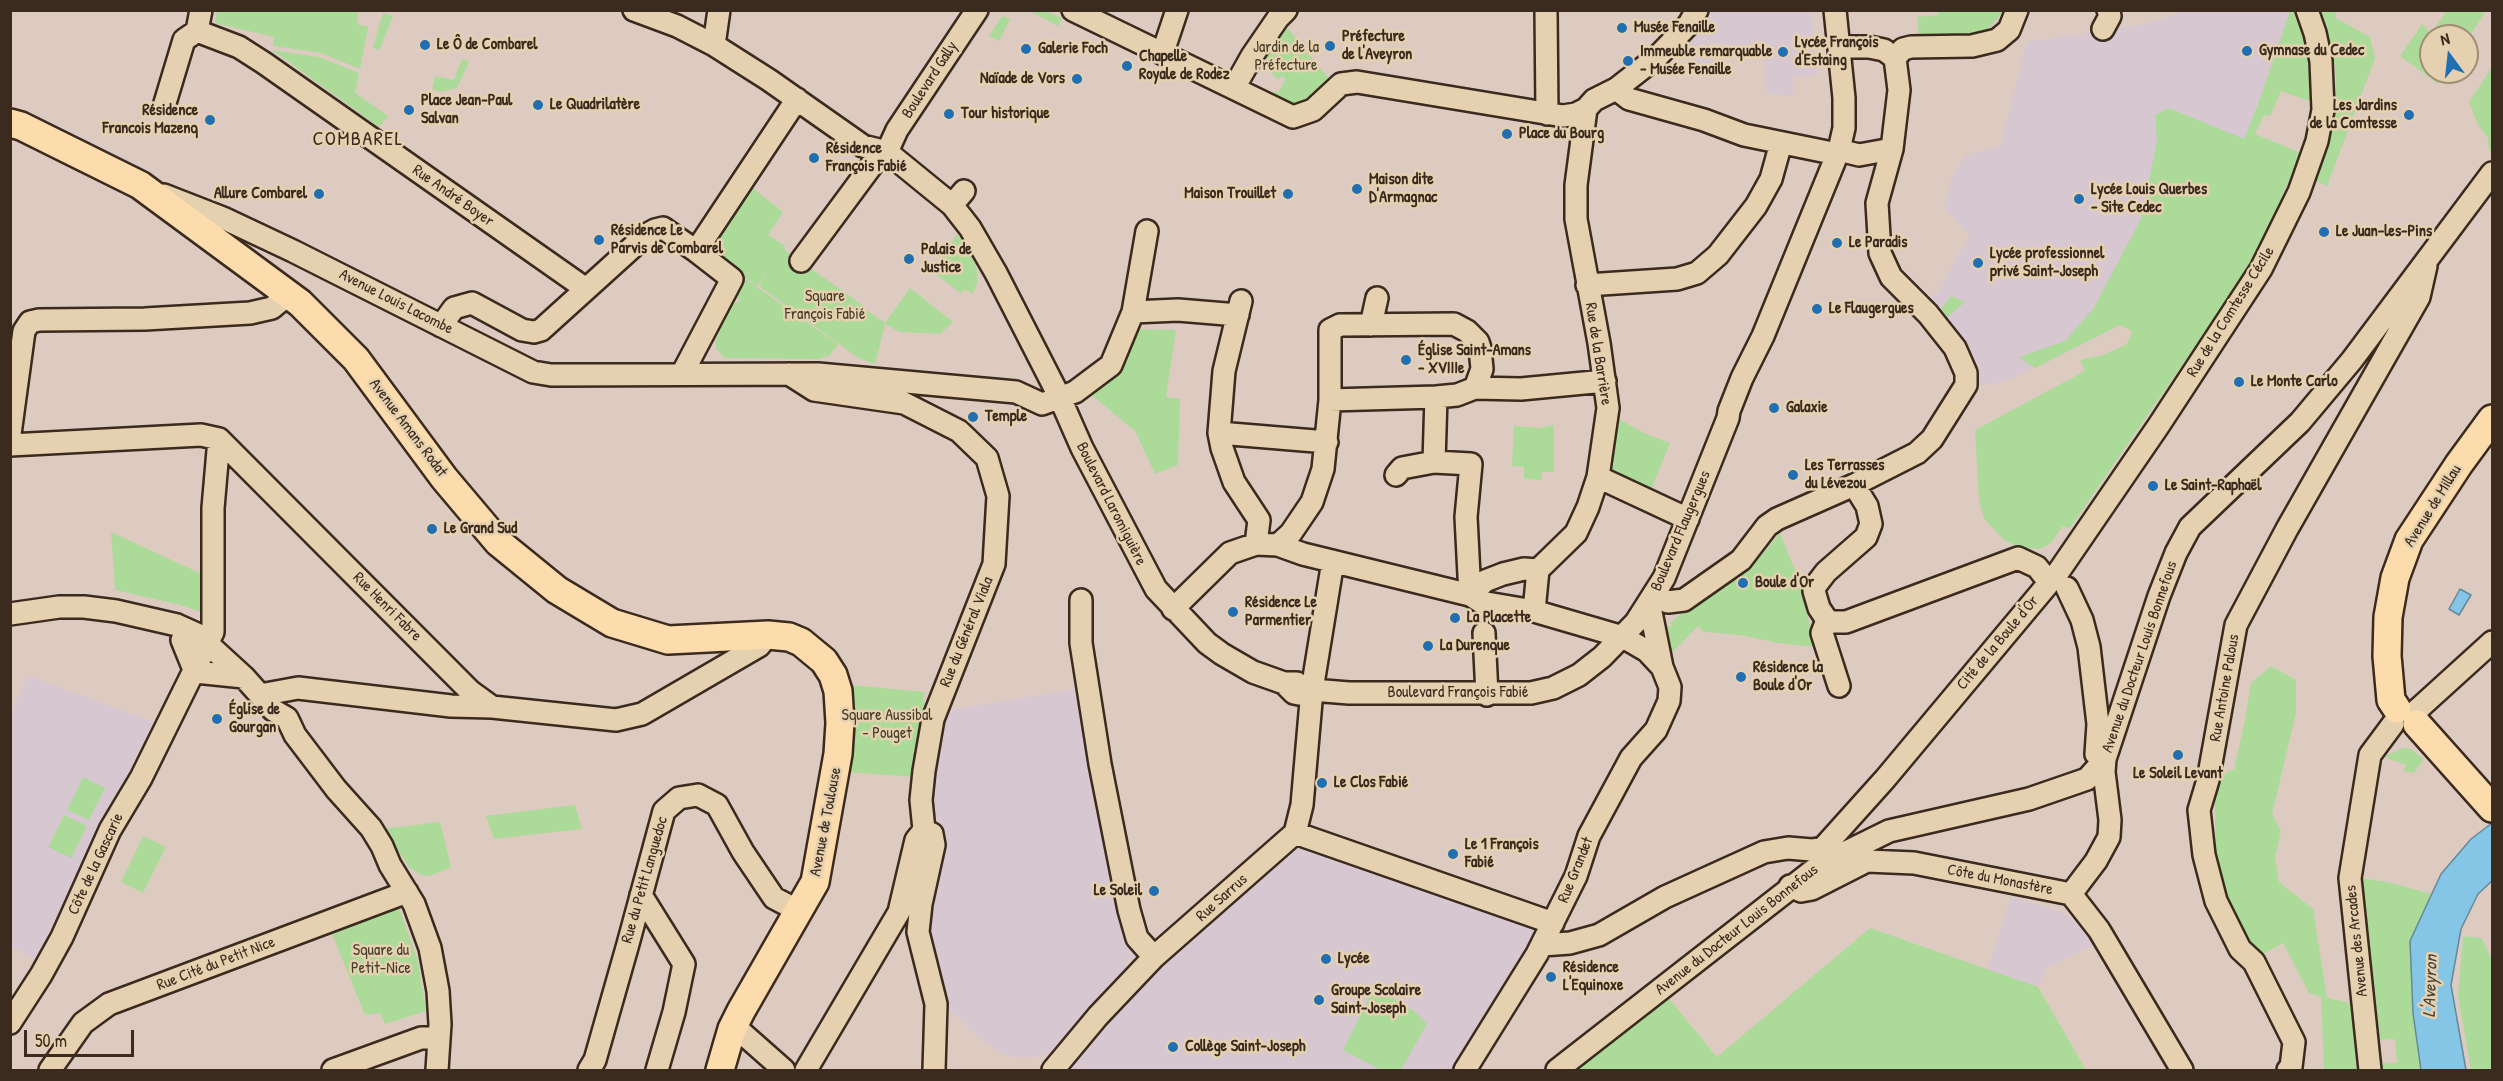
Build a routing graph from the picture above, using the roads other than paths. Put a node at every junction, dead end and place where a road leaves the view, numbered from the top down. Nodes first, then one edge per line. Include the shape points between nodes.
1 (634, 10) edge
2 (719, 10) edge
3 (977, 10) edge
4 (1073, 10) edge
5 (1177, 10) edge
6 (1286, 10) edge
7 (1546, 10) edge
8 (1697, 10) edge
9 (1835, 10) edge
10 (2018, 10) edge
11 (2307, 10) edge
12 (199, 21) edge
13 (714, 45) junction
14 (1839, 47) junction
15 (1163, 52) junction
16 (1895, 58) junction
17 (1234, 88) junction
18 (1610, 92) junction
19 (797, 99) junction
20 (165, 103) dead end
21 (1586, 109) junction
22 (1547, 114) junction
23 (10, 123) edge
24 (1775, 142) junction
25 (1892, 149) junction
26 (887, 152) junction
27 (1838, 152) junction
28 (2493, 173) edge
29 (140, 185) junction
30 (1147, 231) dead end
31 (696, 250) junction
32 (2428, 256) junction
33 (801, 261) dead end
34 (1587, 285) junction
35 (586, 289) junction
36 (289, 294) junction
37 (1377, 298) dead end
38 (1133, 312) junction
39 (1371, 325) junction
40 (441, 326) junction
41 (682, 374) junction
42 (788, 374) junction
43 (1050, 377) junction
44 (1605, 381) junction
45 (1480, 388) junction
46 (1016, 392) junction
47 (1436, 397) junction
48 (1330, 400) junction
49 (1051, 401) junction
50 (2493, 419) edge
51 (1219, 433) junction
52 (10, 434) edge
53 (219, 439) junction
54 (1327, 442) junction
55 (10, 446) edge
56 (1434, 462) junction
57 (1396, 475) dead end
58 (1598, 477) junction
59 (1854, 485) junction
60 (1688, 519) junction
61 (1256, 544) junction
62 (1278, 545) junction
63 (1333, 561) junction
64 (1538, 570) junction
65 (2058, 585) junction
66 (1652, 598) junction
67 (1081, 600) dead end
68 (1173, 609) junction
69 (1534, 611) junction
70 (1480, 613) junction
71 (10, 614) edge
72 (153, 620) junction
73 (1827, 620) junction
74 (768, 635) junction
75 (1623, 637) junction
76 (182, 640) junction
77 (2493, 642) edge
78 (213, 649) junction
79 (824, 661) joint
80 (1662, 667) junction
81 (199, 672) junction
82 (244, 677) junction
83 (1839, 686) dead end
84 (1312, 690) junction
85 (1487, 695) junction
86 (266, 702) junction
87 (492, 707) junction
88 (2405, 724) junction
89 (2105, 759) junction
90 (2485, 800) edge
91 (1847, 821) junction
92 (1867, 822) junction
93 (924, 830) junction
94 (1295, 833) junction
95 (1821, 856) junction
96 (1790, 886) junction
97 (407, 892) junction
98 (2072, 894) junction
99 (641, 895) junction
100 (799, 911) junction
101 (1553, 923) junction
102 (1542, 945) junction
103 (1154, 957) junction
104 (10, 1023) edge
105 (732, 1029) junction
106 (439, 1038) junction
107 (50, 1071) edge
108 (333, 1071) edge
109 (436, 1071) edge
110 (589, 1071) edge
111 (657, 1071) edge
112 (720, 1071) edge
113 (784, 1071) edge
114 (806, 1071) edge
115 (934, 1071) edge
116 (1053, 1071) edge
117 (1465, 1071) edge
118 (1557, 1071) edge
119 (2182, 1071) edge
120 (2288, 1071) edge
121 (2370, 1071) edge

1 - 13 street
2 - 13 street
3 - 26 street, Boulevard Gally via 897,130
4 - 15 street
5 - 15 street
6 - 17 street
7 - 22 street
8 - 18 street via 1657,57
9 - 14 street, Boulevard Flaugergues
10 - 16 street via 2008,30 1997,40 1972,46 1911,47
11 - 65 street, Rue de la Comtesse Cécile via 2321,61 2324,110 2299,192 2250,287
12 - 20 street via 184,39
12 - 35 street, Rue André Boyer
13 - 19 street
14 - 16 street via 1869,47 1884,50
14 - 27 street, Boulevard Flaugergues via 1844,129
15 - 17 street
16 - 25 street via 1899,90
17 - 22 street via 1293,117 1313,110 1341,84 1357,82
18 - 21 street
18 - 24 street
19 - 26 street via 863,146
19 - 31 street
21 - 22 street via 1563,116
21 - 34 street, Rue de la Barrière via 1576,219
23 - 29 main road, Avenue Amans Rodat
24 - 27 street
24 - 34 street via 1771,178 1756,206 1718,255 1697,273 1677,279
25 - 27 street via 1858,155
25 - 59 street via 1877,203 1880,253 1891,277 1955,348 1966,373 1966,385 1932,438 1917,453
26 - 33 street, Boulevard Gally via 875,161
26 - 43 street via 958,198 970,228
27 - 60 street, Boulevard Flaugergues via 1742,378
28 - 32 street, Avenue du Docteur Louis Bonnefous
29 - 36 main road, Avenue Amans Rodat
29 - 40 street, Avenue Louis Lacombe via 223,218
30 - 38 street
31 - 35 street via 663,228 655,230
31 - 41 street via 732,279
32 - 89 street, Avenue du Docteur Louis Bonnefous via 2352,360 2300,422 2190,527 2159,596
32 - 120 street, Rue Antoine Palous via 2419,297 2236,626 2199,810 2204,855 2216,901 2240,949 2254,962 2294,1042
34 - 44 street, Rue de la Barrière
35 - 40 street via 534,332 522,330 472,303 454,308
36 - 52 street via 272,308 250,313 30,322 24,331
36 - 74 main road, Avenue Amans Rodat via 356,359 444,478 498,542 557,590 612,623 668,640
37 - 39 street
38 - 49 street via 1111,365 1075,392
38 - 51 street via 1239,308 1224,371
39 - 45 street via 1454,324 1478,342
39 - 48 street via 1340,325 1330,330
40 - 41 street, Avenue Louis Lacombe via 533,372
41 - 42 street, Avenue Louis Lacombe
42 - 46 street, Avenue Louis Lacombe via 861,376
42 - 93 street, Rue du Général Viala via 814,390 904,403 959,431 987,458 990,467 998,496 994,564 933,719 921,800
43 - 46 street
43 - 49 street
44 - 45 street via 1521,389
44 - 58 street, Rue de la Barrière via 1608,408
45 - 47 street
46 - 49 street
47 - 48 street
47 - 56 street
48 - 54 street
49 - 68 street, Boulevard Laromiguière via 1069,417 1130,541 1156,589
50 - 88 main road, Avenue de Millau via 2409,540 2395,578 2388,617 2388,673
51 - 54 street
51 - 61 street via 1234,482 1259,520
53 - 55 street via 201,435
53 - 78 street, Côte de la Gascarie via 213,508
53 - 87 street, Rue Henri Fabre via 470,691
54 - 62 street via 1312,502
56 - 57 street via 1402,468
56 - 70 street via 1471,464 1466,517
58 - 60 street
58 - 64 street, Rue de la Barrière via 1576,533
59 - 66 street via 1777,519 1741,560 1684,600
59 - 73 street via 1867,506 1871,524 1866,537 1816,585 1819,608
60 - 66 street, Boulevard Flaugergues
61 - 62 street
61 - 68 street via 1230,553
62 - 63 street
63 - 70 street
63 - 84 street
64 - 69 street
64 - 70 street via 1524,569 1485,581
65 - 73 street, Cité de la Boule d'Or via 2037,567 2018,558 1846,622
65 - 89 street via 2082,621 2098,724 2096,754
65 - 92 street, Cité de la Boule d'Or
66 - 75 street, Boulevard Flaugergues
66 - 80 street, Rue Grandet
67 - 103 street via 1080,644 1127,900 1137,938
68 - 84 street, Boulevard Laromiguière via 1222,654 1253,672 1284,683 1308,684
69 - 70 street
69 - 75 street
70 - 85 street
71 - 72 street via 84,607
72 - 76 street
72 - 78 street via 197,634
73 - 83 street via 1822,633
74 - 79 main road, Avenue Amans Rodat via 801,642
74 - 87 street via 759,646 642,714 616,720
75 - 80 street via 1647,651
75 - 85 street, Boulevard François Fabié via 1579,675 1553,688
76 - 78 street
76 - 81 street
77 - 88 street
78 - 81 street, Côte de la Gascarie
78 - 82 street
79 - 100 main road, Avenue de Toulouse via 838,692 838,754 815,882
80 - 101 street, Rue Grandet via 1670,687 1669,701 1656,730 1631,758 1589,836 1576,876
81 - 82 street
81 - 104 street, Côte de la Gascarie via 186,683 141,777 110,830 62,937
82 - 86 street
84 - 85 street, Boulevard François Fabié
84 - 94 street via 1302,805
86 - 87 street via 298,688 451,706
86 - 97 street via 279,725 295,735 336,789 354,826 373,852 390,865
88 - 90 main road, Avenue de Millau
88 - 121 street, Avenue des Arcades via 2370,755 2350,878
89 - 92 street, Avenue du Docteur Louis Bonnefous via 2087,778 2029,799 1889,831
89 - 98 street, Côte du Monastère via 2109,837
91 - 92 street, Cité de la Boule d'Or
91 - 92 street via 1850,837
91 - 95 street, Cité de la Boule d'Or
92 - 95 street, Avenue du Docteur Louis Bonnefous
93 - 114 street, Rue du Général Viala via 916,840 899,912
93 - 115 street via 932,834 934,845 918,932 936,1004
94 - 101 street
94 - 103 street, Rue Sarrus
95 - 96 street, Avenue du Docteur Louis Bonnefous
95 - 102 street via 1812,850 1788,848 1764,852 1665,897 1599,935
96 - 98 street, Côte du Monastère via 1801,891 1812,889 1867,861 1914,863
96 - 118 street, Avenue du Docteur Louis Bonnefous
97 - 106 street via 434,959
97 - 107 street, Rue Cité du Petit Nice via 109,1004 84,1023
98 - 119 street via 2099,930
99 - 100 street, Rue du Petit Languedoc via 664,811 679,798 698,795 717,805 774,898
99 - 110 street, Rue du Petit Languedoc
99 - 111 street via 684,964
100 - 105 main road, Avenue de Toulouse
101 - 102 street, Rue Grandet
102 - 117 street, Rue Grandet
103 - 116 street, Rue Sarrus
105 - 112 main road, Avenue de Toulouse
105 - 113 street via 741,1032
106 - 108 street via 421,1038
106 - 109 street

